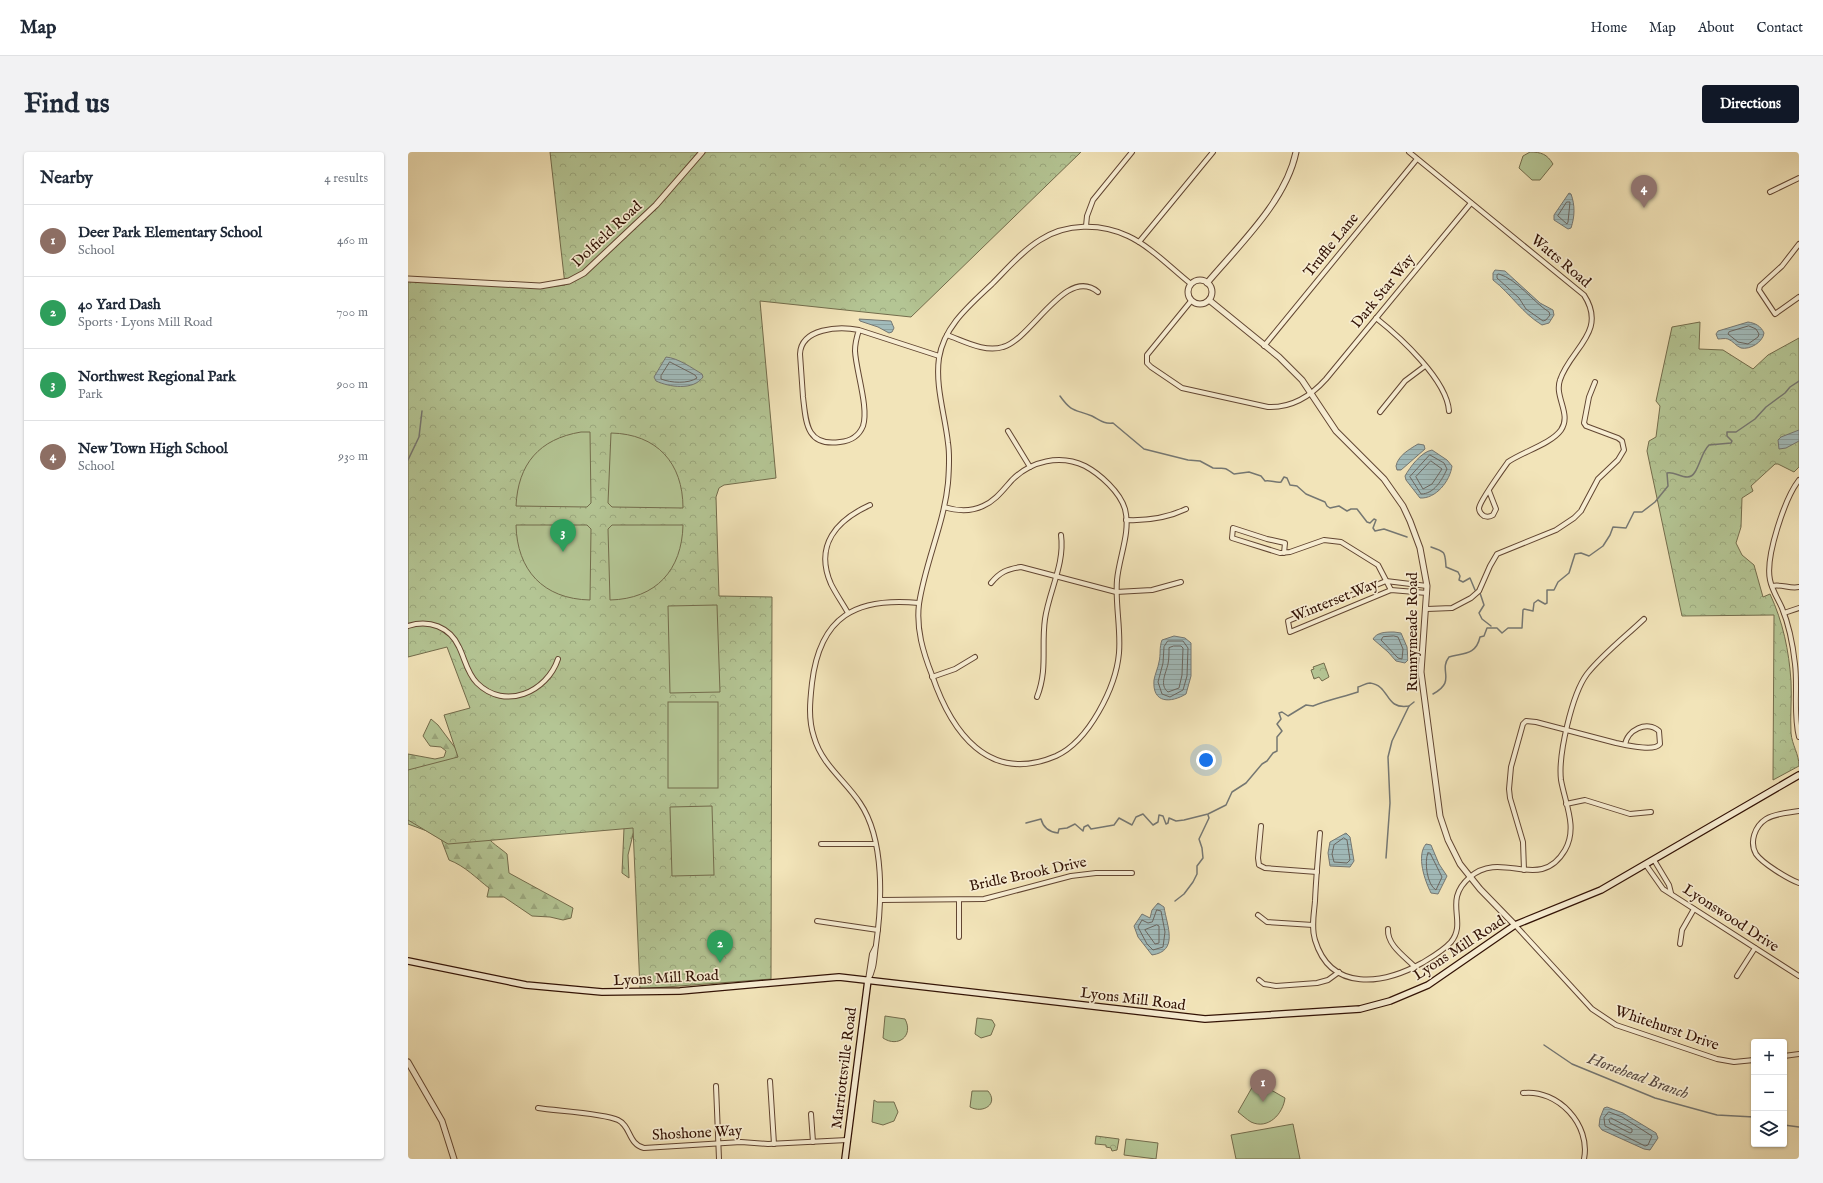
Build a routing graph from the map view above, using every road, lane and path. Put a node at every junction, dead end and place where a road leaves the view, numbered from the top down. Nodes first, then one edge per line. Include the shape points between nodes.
1 (702, 152) edge
2 (1132, 152) edge
3 (1212, 152) edge
4 (1296, 152) edge
5 (1409, 152) edge
6 (1417, 159) junction
7 (1799, 178) edge
8 (1770, 192) dead end
9 (1471, 203) junction
10 (1086, 226) junction
11 (1139, 242) junction
12 (1798, 246) edge
13 (408, 279) edge
14 (1207, 283) junction
15 (1191, 284) junction
16 (1098, 292) dead end
17 (1799, 297) edge
18 (1209, 300) junction
19 (1191, 301) junction
20 (1376, 318) junction
21 (859, 330) junction
22 (947, 335) junction
23 (1264, 346) junction
24 (939, 356) junction
25 (1425, 366) junction
26 (1596, 382) dead end
27 (1312, 393) junction
28 (1450, 411) dead end
29 (1380, 412) dead end
30 (1008, 431) dead end
31 (1030, 467) junction
32 (1799, 480) edge
33 (1489, 490) junction
34 (870, 505) dead end
35 (944, 508) junction
36 (1186, 509) dead end
37 (1126, 520) junction
38 (1061, 535) dead end
39 (1284, 553) junction
40 (1056, 576) junction
41 (1386, 581) junction
42 (991, 582) dead end
43 (1181, 582) dead end
44 (1427, 586) junction
45 (1772, 586) junction
46 (1799, 587) edge
47 (1391, 590) junction
48 (1116, 592) junction
49 (1427, 593) junction
50 (919, 603) junction
51 (1799, 608) edge
52 (1426, 609) junction
53 (848, 613) junction
54 (1784, 613) junction
55 (1644, 619) dead end
56 (408, 626) edge
57 (975, 657) dead end
58 (558, 658) dead end
59 (1797, 664) edge
60 (932, 677) junction
61 (1038, 697) dead end
62 (1798, 726) edge
63 (1567, 730) junction
64 (1799, 737) edge
65 (1625, 745) junction
66 (1799, 775) edge
67 (1566, 804) junction
68 (1799, 811) edge
69 (1651, 812) dead end
70 (1261, 826) dead end
71 (1320, 833) dead end
72 (821, 844) dead end
73 (875, 844) junction
74 (1654, 860) junction
75 (1646, 864) junction
76 (1524, 870) junction
77 (1132, 872) dead end
78 (1317, 872) junction
79 (1470, 877) junction
80 (1799, 883) edge
81 (1671, 893) junction
82 (881, 900) junction
83 (959, 900) junction
84 (1694, 910) junction
85 (1258, 915) dead end
86 (817, 921) dead end
87 (1313, 925) junction
88 (1516, 925) junction
89 (1388, 929) dead end
90 (878, 930) junction
91 (959, 936) dead end
92 (1680, 944) dead end
93 (1755, 948) junction
94 (408, 961) edge
95 (1415, 967) junction
96 (1339, 972) junction
97 (1737, 976) dead end
98 (1799, 976) edge
99 (868, 980) junction
100 (1259, 980) dead end
101 (1799, 1054) edge
102 (1787, 1056) edge
103 (1751, 1060) edge
104 (408, 1062) edge
105 (770, 1081) dead end
106 (716, 1086) dead end
107 (1524, 1092) dead end
108 (538, 1108) dead end
109 (811, 1114) dead end
110 (847, 1140) junction
111 (813, 1142) junction
112 (718, 1143) junction
113 (774, 1144) junction
114 (454, 1159) edge
115 (719, 1159) edge
116 (845, 1159) edge
117 (1584, 1159) edge

1 - 13 street, Dolfield Road via 656,205 577,278 560,284 540,286
2 - 10 street via 1093,200
3 - 11 street
4 - 14 street via 1292,168 1278,197
5 - 6 street, Watts Road
6 - 9 street, Watts Road
6 - 23 street, Truffle Lane
7 - 8 street
9 - 20 street, Dark Star Way
9 - 33 street, Watts Road via 1584,295 1593,318 1587,336 1559,381 1565,419 1562,429 1552,438 1508,462
10 - 11 street via 1117,232
10 - 22 street via 1055,232 1033,245 961,314
11 - 15 street
12 - 17 street via 1782,266 1760,286 1760,294 1776,314
14 - 15 street via 1200,281
14 - 18 street via 1212,292
15 - 19 street via 1188,293
16 - 22 street via 1082,285 1070,289 1018,339 1004,347 990,349
18 - 19 street via 1199,304
18 - 23 street, Runnymeade Road
19 - 27 street, Dark Star Way via 1149,352 1146,358 1151,368 1182,388 1264,406 1294,404
20 - 25 street via 1407,344
20 - 27 street, Dark Star Way
21 - 21 street via 846,328 818,332 809,336 800,349 805,421 810,432 823,442 850,440 863,426 864,413 855,351
21 - 24 street
22 - 24 street
23 - 27 street, Runnymeade Road via 1292,369
24 - 35 street via 939,388 949,454
25 - 28 street via 1445,393
25 - 29 street via 1405,381
26 - 52 street via 1589,397 1584,423 1618,438 1622,441 1624,450 1618,460 1598,479 1581,511 1556,530 1497,554 1479,591 1471,598 1452,608
27 - 44 street, Runnymeade Road via 1336,431 1384,479 1403,506 1420,548
30 - 31 street
31 - 35 street via 984,506 961,511
31 - 37 street via 1054,460 1085,466 1117,494 1122,502
32 - 45 street via 1788,495 1781,515 1769,565
33 - 33 street, Watts Road via 1479,508 1481,514 1486,516 1493,515 1496,510
34 - 53 street via 851,514 836,527 827,548 826,564 831,584
35 - 50 street
36 - 37 street via 1152,520
37 - 48 street
38 - 40 street via 1062,554
39 - 39 street via 1232,538 1233,528 1285,543
39 - 41 street via 1319,541 1335,540 1378,565
40 - 42 street via 1028,568 1013,568 1001,572
40 - 48 street
40 - 61 street via 1045,618 1044,673
41 - 44 street, Winterset Way
41 - 47 street
41 - 47 street, Winterset Way via 1288,621 1290,632
43 - 48 street via 1152,590
44 - 49 street, Runnymeade Road
45 - 46 street via 1780,584
45 - 54 street
47 - 49 street, Winterset Way
48 - 60 street via 1119,652 1114,672 1095,716 1077,741 1061,754 1038,762 1017,764 998,760 980,752 970,744 952,721
49 - 52 street, Runnymeade Road
50 - 53 street, Marriottsville Road via 876,603
50 - 60 street via 920,637
51 - 54 street
52 - 79 street, Runnymeade Road via 1421,672 1437,801 1448,840
53 - 73 street, Marriottsville Road via 824,637 816,655 810,699 811,726 823,758 865,812
54 - 59 street
55 - 63 street via 1585,678
56 - 58 street via 429,623 448,632 457,643 474,680 500,695 517,695 538,688 550,676
57 - 60 street via 962,666
59 - 62 street
62 - 64 street
63 - 65 street
63 - 67 street via 1560,770
63 - 76 street via 1530,721 1526,721 1521,728 1511,767 1509,789 1523,842
65 - 65 street via 1656,748 1660,744 1659,731 1652,728 1635,729 1627,736
66 - 74 main road, Lyons Mill Road
67 - 69 street via 1585,800 1630,814
67 - 76 street via 1571,827 1565,851 1546,867 1539,870
68 - 80 street via 1765,819 1756,830 1753,841 1755,852 1760,859
70 - 78 street via 1259,865 1265,868
71 - 78 street
72 - 73 street
73 - 82 street, Marriottsville Road
74 - 75 main road, Lyons Mill Road
74 - 81 street, Lyonswood Drive
75 - 81 street, Lyonswood Drive via 1663,889
75 - 88 main road, Lyons Mill Road via 1587,897
76 - 79 street via 1493,866 1479,870
77 - 83 street, Bridle Brook Drive via 1084,874 996,896
78 - 87 street
79 - 88 street, Runnymeade Road
79 - 95 street via 1456,896 1457,926 1454,938 1440,952
81 - 84 street, Lyonswood Drive
82 - 83 street, Bridle Brook Drive
82 - 90 street, Marriottsville Road
83 - 91 street
84 - 92 street via 1682,930
84 - 93 street, Lyonswood Drive
85 - 87 street via 1268,922
86 - 90 street
87 - 96 street via 1315,940 1322,954
88 - 99 main road, Lyons Mill Road via 1444,976 1416,991 1379,1004 1345,1010 1204,1019
88 - 103 street, Whitehurst Drive via 1592,1010 1606,1021 1717,1059 1734,1062
89 - 95 street via 1387,934 1392,944
90 - 99 street, Marriottsville Road via 873,972
93 - 97 street
93 - 98 street, Lyonswood Drive
94 - 99 main road, Lyons Mill Road via 526,985 609,993 680,991 826,977
95 - 96 street via 1372,981 1357,980
96 - 100 street via 1328,980 1317,983 1276,986 1264,984
99 - 110 main road, Marriottsville Road
101 - 102 street
104 - 114 street via 442,1121
105 - 113 street
106 - 112 street
107 - 117 street via 1541,1094 1558,1103 1575,1118 1582,1132
108 - 112 street, Shoshone Way via 614,1118 624,1125 635,1144 644,1148
109 - 111 street
110 - 111 street, Shoshone Way
110 - 116 main road, Marriottsville Road
111 - 113 street, Shoshone Way
112 - 113 street, Shoshone Way
112 - 115 street

